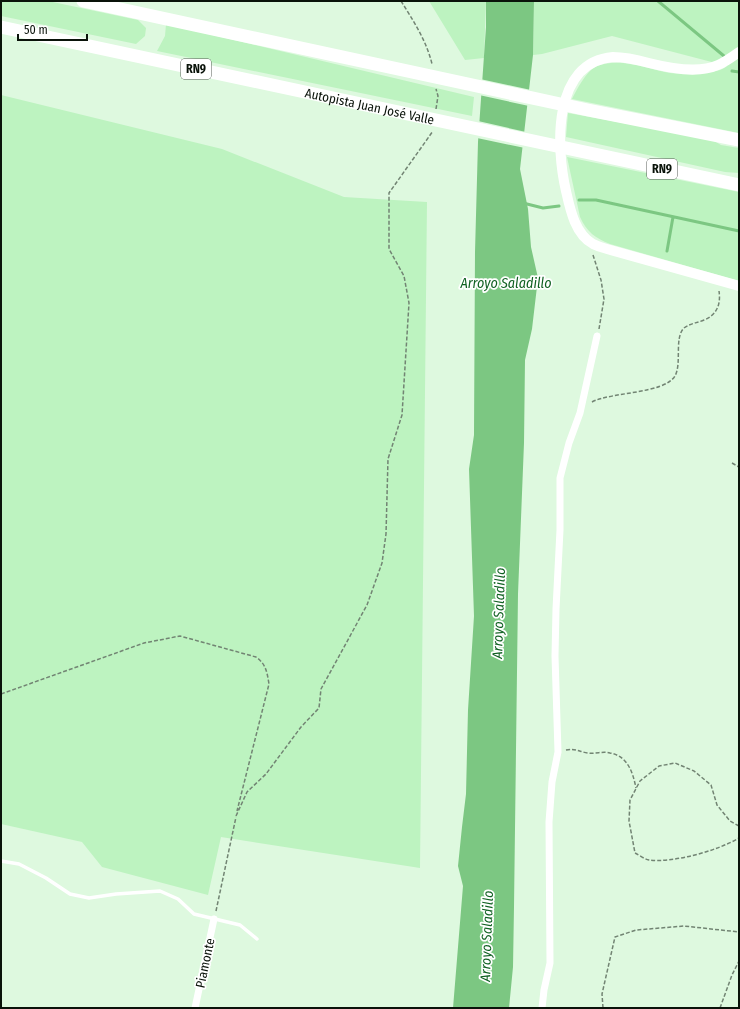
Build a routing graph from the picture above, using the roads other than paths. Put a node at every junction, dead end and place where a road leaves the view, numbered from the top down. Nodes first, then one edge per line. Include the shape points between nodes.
1 (84, 1) edge
2 (1, 27) edge
3 (739, 52) edge
4 (739, 140) edge
5 (739, 185) edge
6 (739, 286) edge
7 (597, 336) road end
8 (1, 862) edge
9 (214, 919) junction
10 (257, 939) dead end
11 (195, 1008) edge
12 (542, 1008) edge

1 - 4 highway
2 - 5 highway, Autopista Juan José Valle / RN9
3 - 6 main road via 717,65 702,68 685,69 614,57 594,61 571,85 566,95 560,127 561,161 566,190 581,234 592,243 607,249
7 - 12 street via 580,413 560,478 555,656 558,752 552,782 549,822 550,963
8 - 9 lane via 19,864 70,894 89,898 160,891 178,899 194,914
9 - 10 lane via 240,925
9 - 11 street, Piamonte

